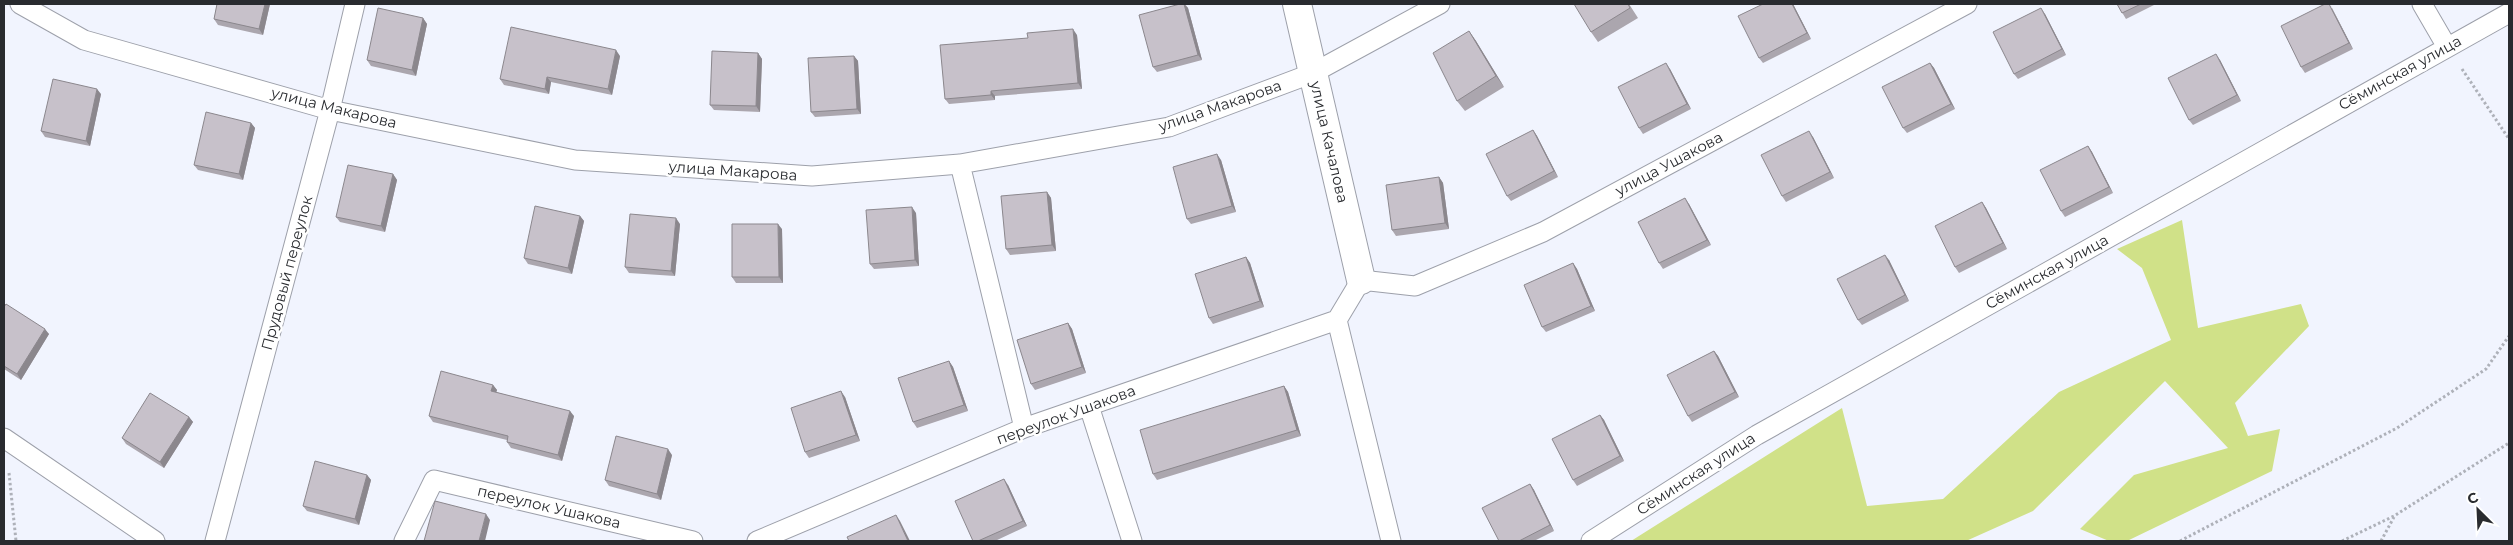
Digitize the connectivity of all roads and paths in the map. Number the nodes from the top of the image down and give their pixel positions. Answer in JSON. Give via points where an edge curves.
{"nodes":[{"id":1,"x":20,"y":4,"type":"edge"},
{"id":2,"x":355,"y":4,"type":"edge"},
{"id":3,"x":1297,"y":4,"type":"edge"},
{"id":4,"x":1440,"y":4,"type":"edge"},
{"id":5,"x":1966,"y":4,"type":"edge"},
{"id":6,"x":2422,"y":4,"type":"edge"},
{"id":7,"x":2509,"y":13,"type":"edge"},
{"id":8,"x":2447,"y":47,"type":"junction"},
{"id":9,"x":1314,"y":73,"type":"junction"},
{"id":10,"x":330,"y":110,"type":"junction"},
{"id":11,"x":2509,"y":140,"type":"edge"},
{"id":12,"x":960,"y":164,"type":"junction"},
{"id":13,"x":1361,"y":280,"type":"junction"},
{"id":14,"x":1337,"y":320,"type":"junction"},
{"id":15,"x":2509,"y":336,"type":"edge"},
{"id":16,"x":1089,"y":406,"type":"junction"},
{"id":17,"x":1024,"y":428,"type":"junction"},
{"id":18,"x":5,"y":439,"type":"edge"},
{"id":19,"x":2509,"y":443,"type":"edge"},
{"id":20,"x":2394,"y":516,"type":"junction"},
{"id":21,"x":16,"y":541,"type":"edge"},
{"id":22,"x":155,"y":541,"type":"edge"},
{"id":23,"x":215,"y":541,"type":"edge"},
{"id":24,"x":404,"y":541,"type":"edge"},
{"id":25,"x":693,"y":541,"type":"edge"},
{"id":26,"x":757,"y":541,"type":"edge"},
{"id":27,"x":1132,"y":541,"type":"edge"},
{"id":28,"x":1391,"y":541,"type":"edge"},
{"id":29,"x":1592,"y":541,"type":"edge"},
{"id":30,"x":2180,"y":541,"type":"edge"},
{"id":31,"x":2342,"y":541,"type":"edge"},
{"id":32,"x":2380,"y":541,"type":"edge"}],
"edges":[{"from":1,"to":10,"type":"lane","name":"улица Макарова","via":[[84,40]]},
{"from":2,"to":10,"type":"lane","name":"Прудовый переулок"},
{"from":3,"to":9,"type":"street","name":"улица Качалова"},
{"from":4,"to":9,"type":"lane","name":"улица Макарова"},
{"from":5,"to":13,"type":"lane","name":"улица Ушакова","via":[[1543,232],[1415,286]]},
{"from":6,"to":8,"type":"lane"},
{"from":7,"to":8,"type":"lane","name":"Сёминская улица"},
{"from":8,"to":11,"type":"path"},
{"from":8,"to":29,"type":"lane","name":"Сёминская улица","via":[[1757,435]]},
{"from":9,"to":12,"type":"lane","name":"улица Макарова","via":[[1169,126]]},
{"from":9,"to":13,"type":"street","name":"улица Качалова"},
{"from":10,"to":12,"type":"lane","name":"улица Макарова","via":[[575,160],[812,176]]},
{"from":10,"to":23,"type":"lane","name":"Прудовый переулок"},
{"from":12,"to":17,"type":"lane"},
{"from":13,"to":14,"type":"lane"},
{"from":14,"to":16,"type":"lane","name":"переулок Ушакова"},
{"from":14,"to":28,"type":"lane"},
{"from":15,"to":30,"type":"path","via":[[2486,369],[2397,428]]},
{"from":16,"to":17,"type":"lane","name":"переулок Ушакова"},
{"from":16,"to":27,"type":"lane"},
{"from":17,"to":26,"type":"lane","name":"переулок Ушакова"},
{"from":18,"to":21,"type":"path"},
{"from":18,"to":22,"type":"lane"},
{"from":19,"to":20,"type":"path"},
{"from":20,"to":31,"type":"path"},
{"from":20,"to":32,"type":"path"},
{"from":24,"to":25,"type":"lane","name":"переулок Ушакова","via":[[434,480]]}]}
